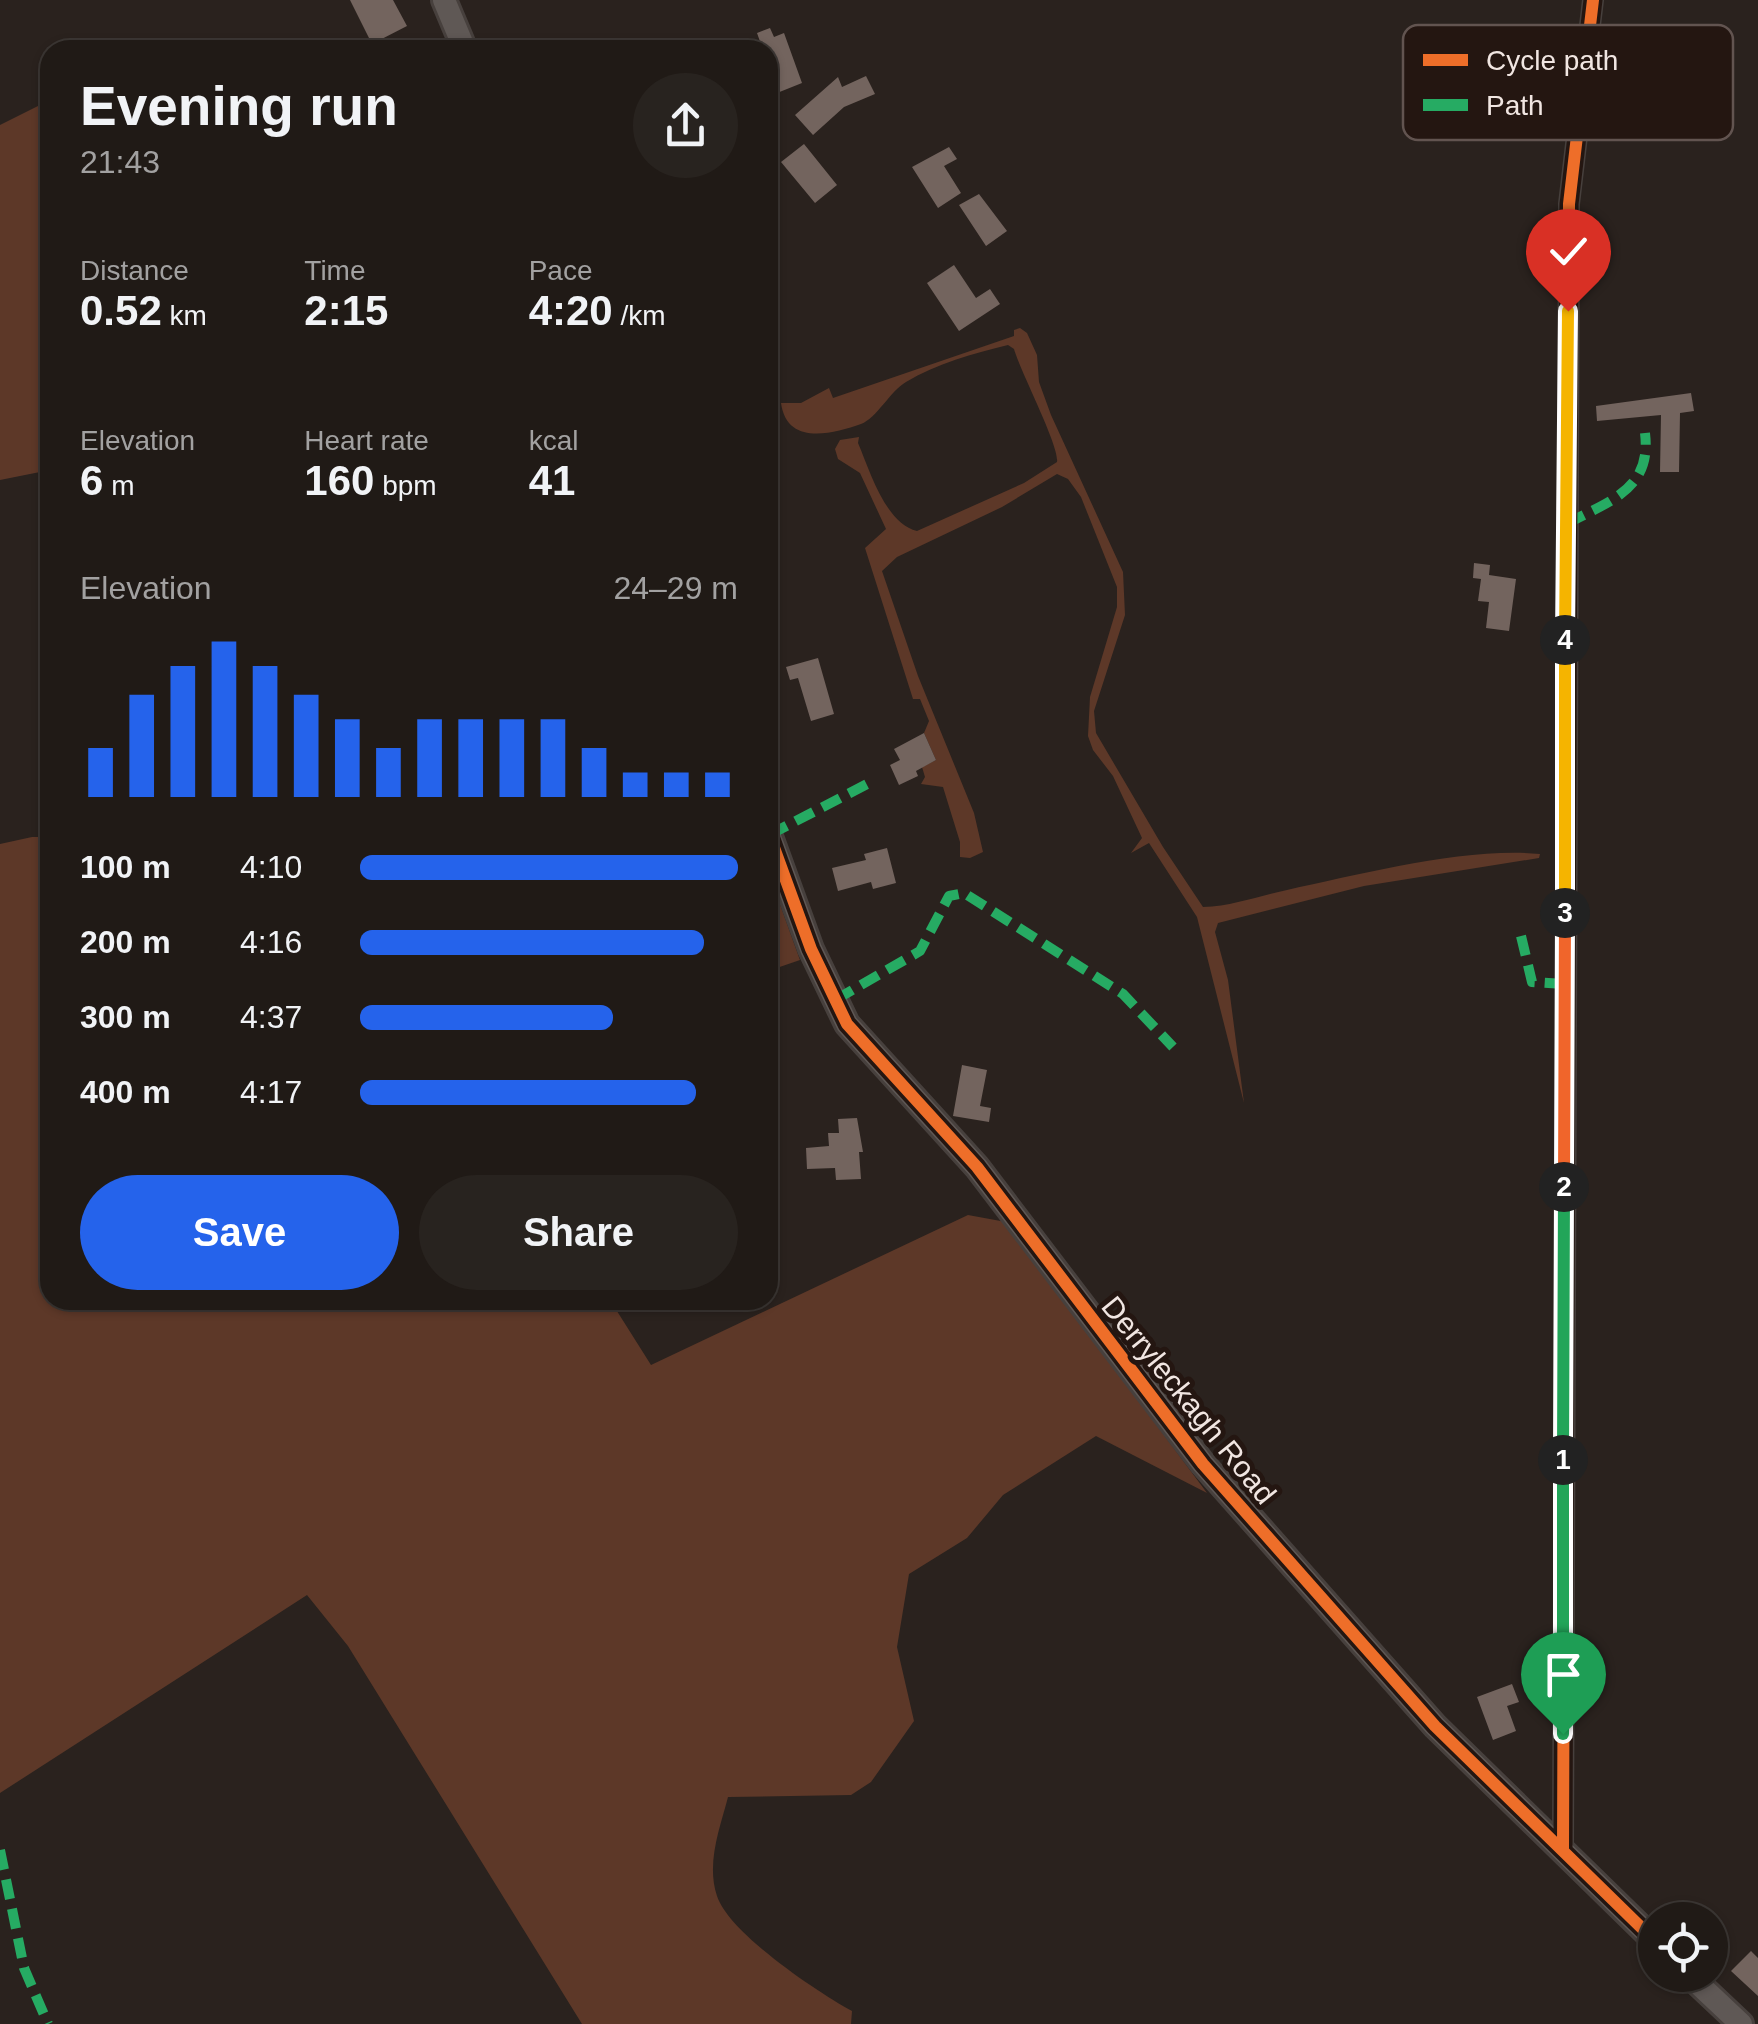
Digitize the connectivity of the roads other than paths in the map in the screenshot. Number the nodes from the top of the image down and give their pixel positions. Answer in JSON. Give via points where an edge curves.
{"nodes":[{"id":1,"x":444,"y":0,"type":"edge"},
{"id":2,"x":1593,"y":0,"type":"edge"},
{"id":3,"x":1590,"y":25,"type":"edge"},
{"id":4,"x":461,"y":40,"type":"edge"},
{"id":5,"x":1577,"y":140,"type":"edge"},
{"id":6,"x":778,"y":859,"type":"edge"},
{"id":7,"x":1562,"y":1849,"type":"junction"},
{"id":8,"x":1638,"y":1924,"type":"edge"},
{"id":9,"x":1707,"y":1992,"type":"edge"},
{"id":10,"x":1741,"y":2024,"type":"edge"}],
"edges":[{"from":1,"to":4,"type":"street"},
{"from":2,"to":3,"type":"street"},
{"from":5,"to":7,"type":"street","via":[[1569,204]]},
{"from":6,"to":7,"type":"street","name":"Derryleckagh Road","via":[[847,1024],[977,1167],[1203,1464],[1435,1726]]},
{"from":7,"to":8,"type":"street","name":"Derryleckagh Road"},
{"from":9,"to":10,"type":"street"}]}
